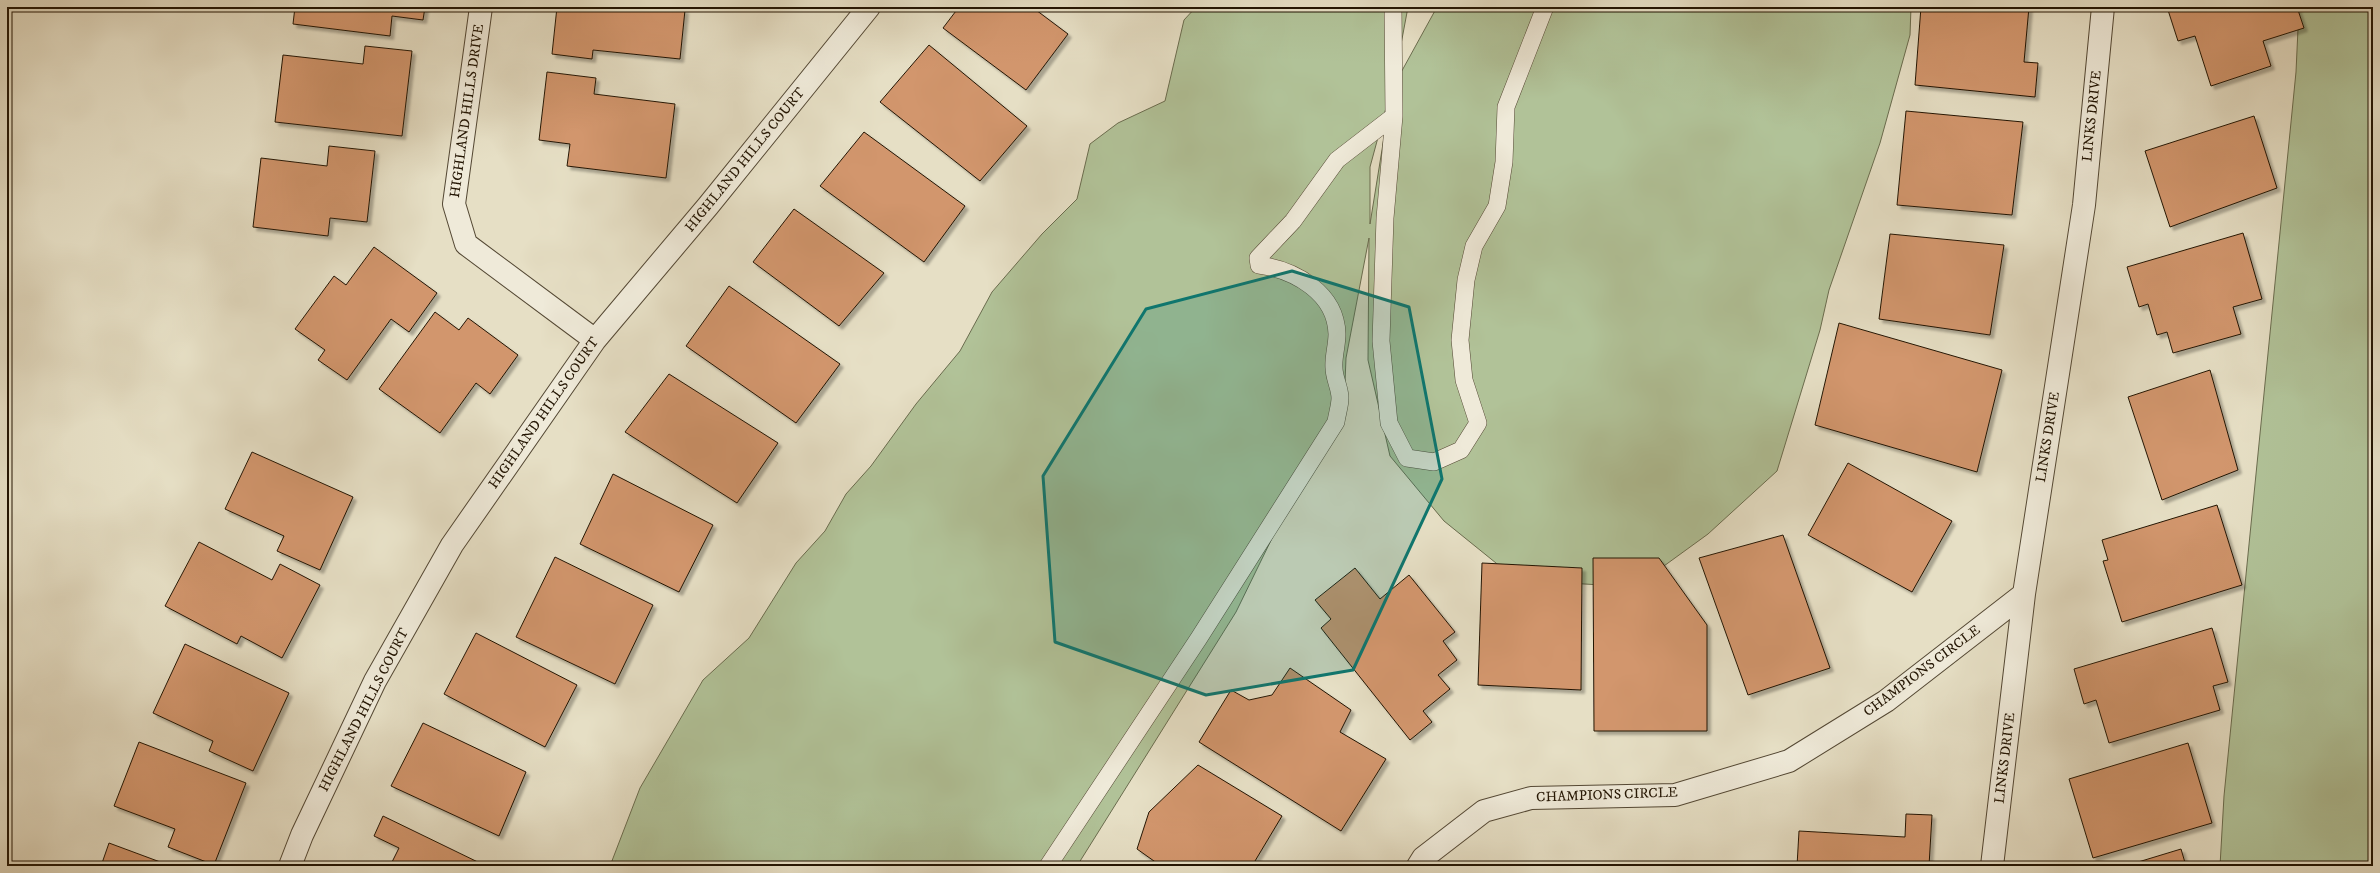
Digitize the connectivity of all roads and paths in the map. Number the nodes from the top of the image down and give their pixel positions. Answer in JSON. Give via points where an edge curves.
{"nodes":[{"id":1,"x":481,"y":7,"type":"edge"},
{"id":2,"x":869,"y":7,"type":"edge"},
{"id":3,"x":1393,"y":7,"type":"edge"},
{"id":4,"x":1545,"y":7,"type":"edge"},
{"id":5,"x":2103,"y":7,"type":"edge"},
{"id":6,"x":1394,"y":116,"type":"junction"},
{"id":7,"x":595,"y":340,"type":"junction"},
{"id":8,"x":2024,"y":594,"type":"junction"},
{"id":9,"x":290,"y":866,"type":"edge"},
{"id":10,"x":1048,"y":866,"type":"edge"},
{"id":11,"x":1418,"y":866,"type":"edge"},
{"id":12,"x":1992,"y":866,"type":"edge"}],
"edges":[{"from":1,"to":7,"type":"street","name":"HIGHLAND HILLS DRIVE","via":[[454,204],[466,244]]},
{"from":2,"to":7,"type":"street","name":"HIGHLAND HILLS COURT","via":[[708,206]]},
{"from":3,"to":6,"type":"lane"},
{"from":4,"to":6,"type":"lane","via":[[1506,107],[1504,162],[1497,206],[1474,246],[1466,280],[1460,340],[1464,380],[1478,423],[1461,450],[1434,462],[1406,458],[1389,423],[1381,341],[1385,218]]},
{"from":5,"to":8,"type":"street","name":"LINKS DRIVE","via":[[2084,205]]},
{"from":6,"to":10,"type":"lane","via":[[1337,160],[1293,221],[1258,258],[1259,265],[1303,280],[1323,296],[1332,312],[1337,333],[1334,368],[1340,397],[1336,422],[1199,638]]},
{"from":7,"to":9,"type":"street","name":"HIGHLAND HILLS COURT","via":[[452,545],[375,681],[302,835]]},
{"from":8,"to":11,"type":"street","name":"CHAMPIONS CIRCLE","via":[[1886,702],[1789,761],[1675,794],[1531,798],[1484,811],[1423,858]]},
{"from":8,"to":12,"type":"street","name":"LINKS DRIVE"}]}
